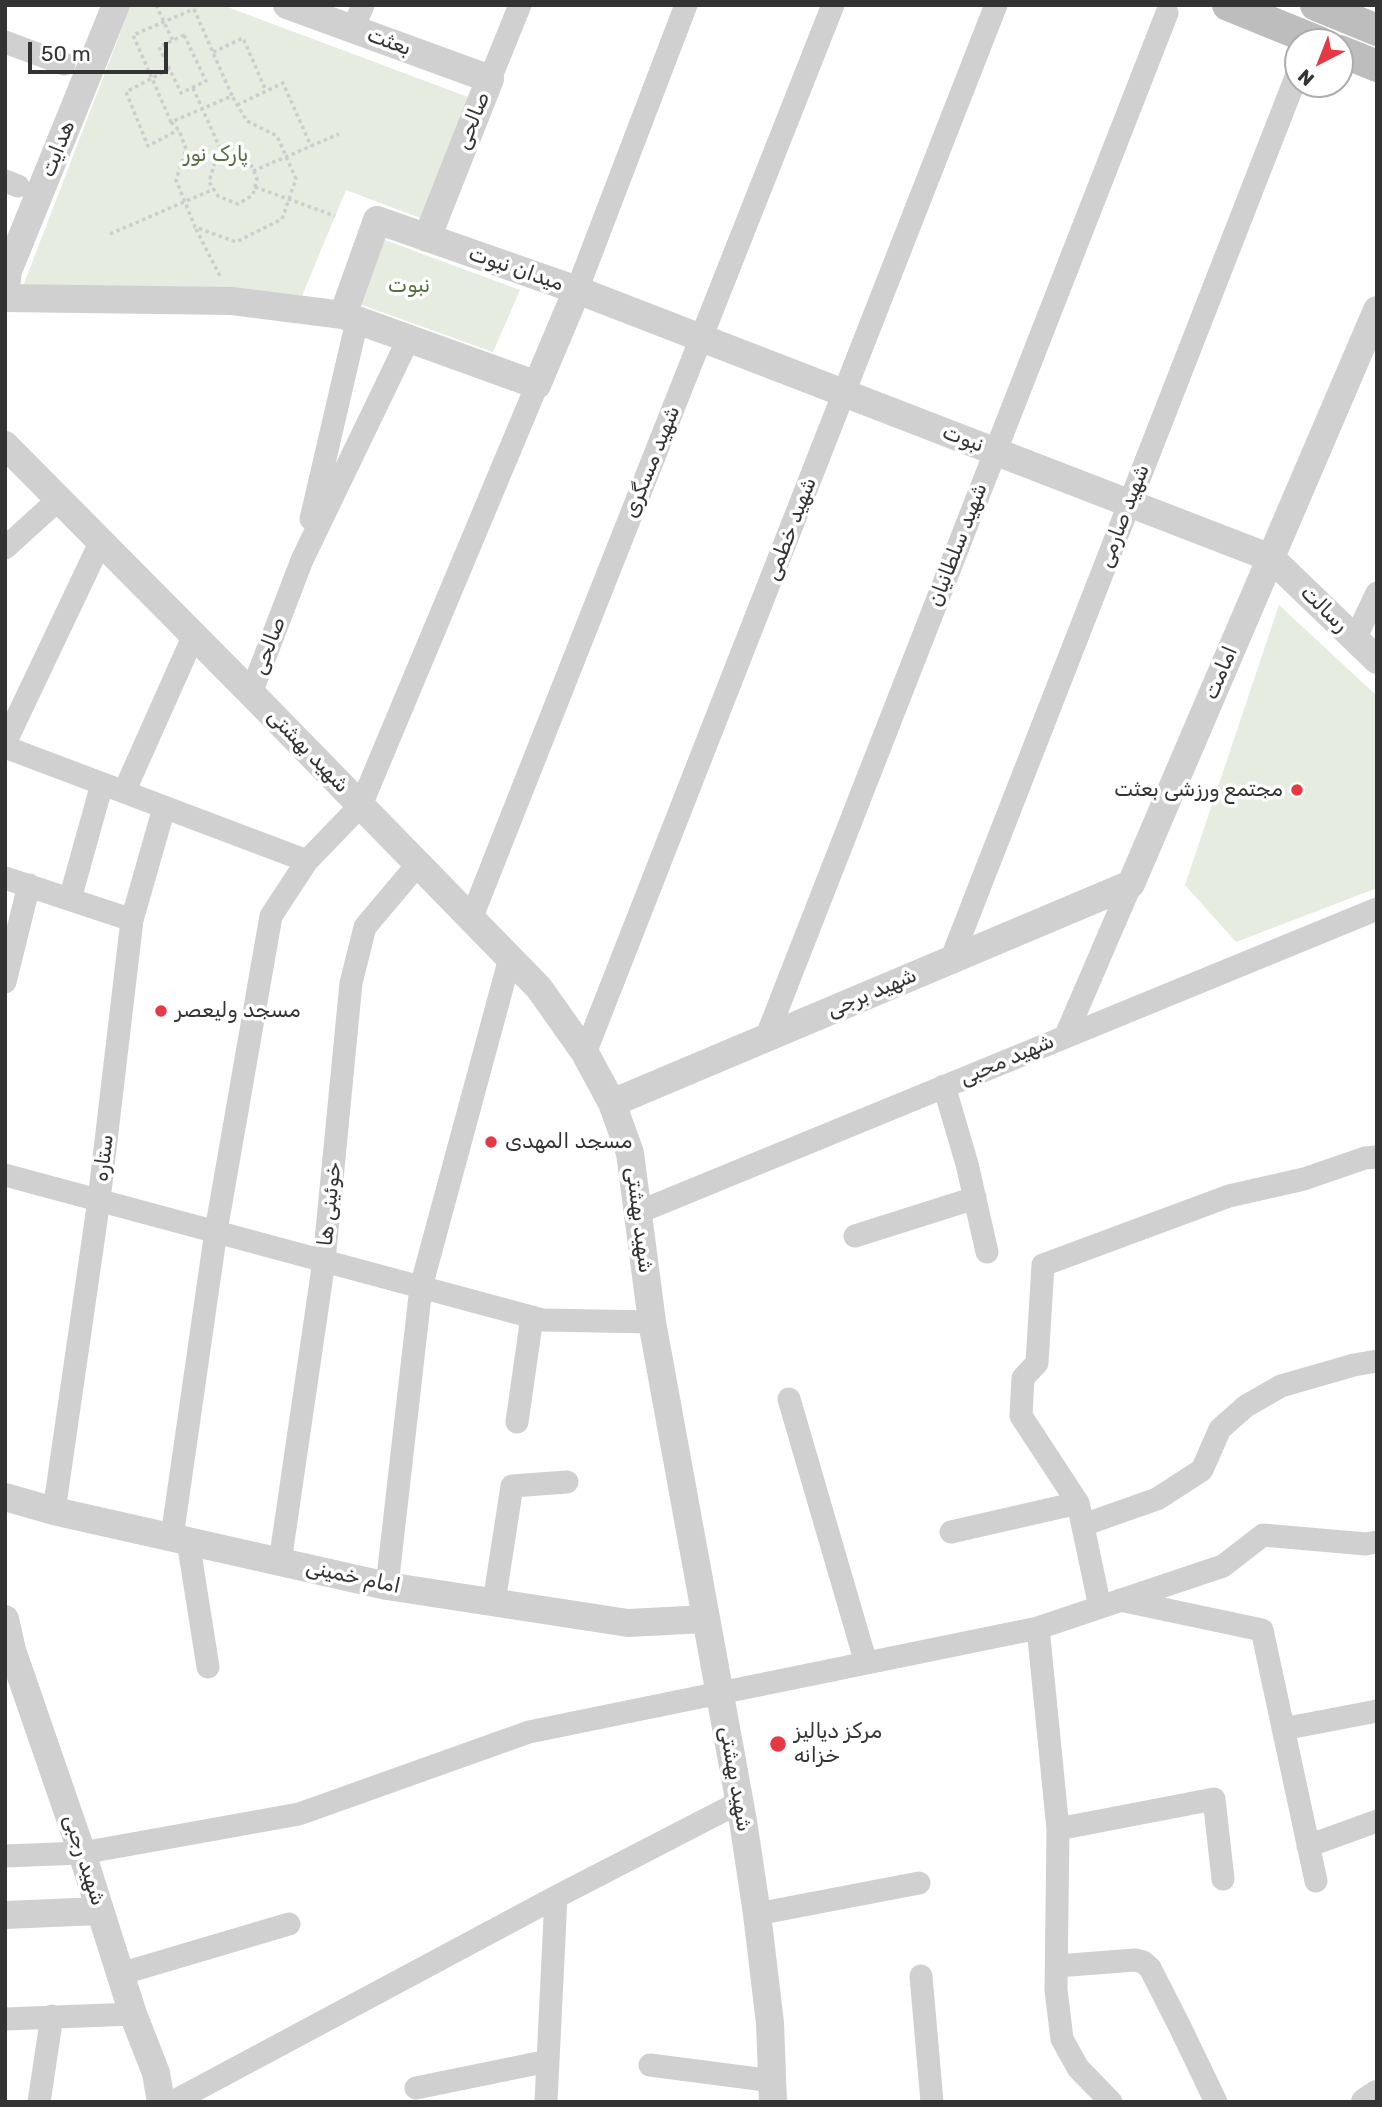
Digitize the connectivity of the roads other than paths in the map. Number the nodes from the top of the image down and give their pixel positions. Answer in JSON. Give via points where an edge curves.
{"nodes":[{"id":1,"x":116,"y":5,"type":"edge"},
{"id":2,"x":287,"y":5,"type":"edge"},
{"id":3,"x":520,"y":5,"type":"edge"},
{"id":4,"x":687,"y":5,"type":"edge"},
{"id":5,"x":833,"y":5,"type":"edge"},
{"id":6,"x":996,"y":5,"type":"edge"},
{"id":7,"x":1228,"y":5,"type":"edge"},
{"id":8,"x":1315,"y":5,"type":"edge"},
{"id":9,"x":1167,"y":13,"type":"dead end"},
{"id":10,"x":358,"y":17,"type":"edge"},
{"id":11,"x":1284,"y":28,"type":"edge"},
{"id":12,"x":1377,"y":30,"type":"edge"},
{"id":13,"x":5,"y":42,"type":"edge"},
{"id":14,"x":1354,"y":57,"type":"edge"},
{"id":15,"x":64,"y":64,"type":"dead end"},
{"id":16,"x":1377,"y":66,"type":"edge"},
{"id":17,"x":490,"y":79,"type":"junction"},
{"id":18,"x":1288,"y":98,"type":"edge"},
{"id":19,"x":427,"y":238,"type":"junction"},
{"id":20,"x":6,"y":284,"type":"edge"},
{"id":21,"x":577,"y":290,"type":"junction"},
{"id":22,"x":1377,"y":310,"type":"edge"},
{"id":23,"x":350,"y":318,"type":"junction"},
{"id":24,"x":701,"y":338,"type":"junction"},
{"id":25,"x":408,"y":340,"type":"junction"},
{"id":26,"x":537,"y":385,"type":"junction"},
{"id":27,"x":844,"y":393,"type":"junction"},
{"id":28,"x":5,"y":445,"type":"edge"},
{"id":29,"x":995,"y":451,"type":"junction"},
{"id":30,"x":59,"y":499,"type":"junction"},
{"id":31,"x":1129,"y":503,"type":"junction"},
{"id":32,"x":100,"y":541,"type":"junction"},
{"id":33,"x":5,"y":548,"type":"edge"},
{"id":34,"x":1270,"y":558,"type":"junction"},
{"id":35,"x":302,"y":560,"type":"junction"},
{"id":36,"x":1377,"y":593,"type":"edge"},
{"id":37,"x":194,"y":635,"type":"junction"},
{"id":38,"x":1355,"y":639,"type":"junction"},
{"id":39,"x":1377,"y":660,"type":"edge"},
{"id":40,"x":251,"y":692,"type":"junction"},
{"id":41,"x":5,"y":745,"type":"edge"},
{"id":42,"x":102,"y":784,"type":"junction"},
{"id":43,"x":124,"y":792,"type":"junction"},
{"id":44,"x":361,"y":805,"type":"junction"},
{"id":45,"x":164,"y":808,"type":"junction"},
{"id":46,"x":307,"y":861,"type":"junction"},
{"id":47,"x":418,"y":864,"type":"junction"},
{"id":48,"x":5,"y":877,"type":"edge"},
{"id":49,"x":1131,"y":884,"type":"junction"},
{"id":50,"x":29,"y":885,"type":"junction"},
{"id":51,"x":69,"y":899,"type":"junction"},
{"id":52,"x":1377,"y":909,"type":"edge"},
{"id":53,"x":471,"y":919,"type":"junction"},
{"id":54,"x":132,"y":920,"type":"junction"},
{"id":55,"x":510,"y":958,"type":"junction"},
{"id":56,"x":951,"y":960,"type":"junction"},
{"id":57,"x":5,"y":982,"type":"edge"},
{"id":58,"x":1066,"y":1035,"type":"junction"},
{"id":59,"x":766,"y":1038,"type":"junction"},
{"id":60,"x":585,"y":1053,"type":"junction"},
{"id":61,"x":944,"y":1086,"type":"junction"},
{"id":62,"x":612,"y":1102,"type":"junction"},
{"id":63,"x":1377,"y":1157,"type":"edge"},
{"id":64,"x":5,"y":1175,"type":"edge"},
{"id":65,"x":975,"y":1198,"type":"junction"},
{"id":66,"x":99,"y":1200,"type":"junction"},
{"id":67,"x":639,"y":1212,"type":"junction"},
{"id":68,"x":216,"y":1231,"type":"junction"},
{"id":69,"x":855,"y":1236,"type":"dead end"},
{"id":70,"x":987,"y":1252,"type":"dead end"},
{"id":71,"x":324,"y":1261,"type":"junction"},
{"id":72,"x":421,"y":1287,"type":"junction"},
{"id":73,"x":532,"y":1317,"type":"junction"},
{"id":74,"x":652,"y":1322,"type":"junction"},
{"id":75,"x":1377,"y":1361,"type":"edge"},
{"id":76,"x":789,"y":1399,"type":"dead end"},
{"id":77,"x":517,"y":1422,"type":"dead end"},
{"id":78,"x":567,"y":1482,"type":"dead end"},
{"id":79,"x":5,"y":1497,"type":"edge"},
{"id":80,"x":54,"y":1511,"type":"junction"},
{"id":81,"x":1080,"y":1514,"type":"junction"},
{"id":82,"x":951,"y":1532,"type":"dead end"},
{"id":83,"x":180,"y":1539,"type":"junction"},
{"id":84,"x":1377,"y":1542,"type":"edge"},
{"id":85,"x":279,"y":1562,"type":"junction"},
{"id":86,"x":387,"y":1586,"type":"junction"},
{"id":87,"x":494,"y":1602,"type":"junction"},
{"id":88,"x":1110,"y":1604,"type":"junction"},
{"id":89,"x":5,"y":1619,"type":"edge"},
{"id":90,"x":706,"y":1619,"type":"junction"},
{"id":91,"x":1038,"y":1628,"type":"junction"},
{"id":92,"x":9,"y":1650,"type":"edge"},
{"id":93,"x":866,"y":1662,"type":"junction"},
{"id":94,"x":208,"y":1667,"type":"dead end"},
{"id":95,"x":719,"y":1692,"type":"junction"},
{"id":96,"x":1377,"y":1711,"type":"edge"},
{"id":97,"x":1283,"y":1729,"type":"junction"},
{"id":98,"x":740,"y":1802,"type":"junction"},
{"id":99,"x":1377,"y":1821,"type":"edge"},
{"id":100,"x":1058,"y":1829,"type":"junction"},
{"id":101,"x":1308,"y":1846,"type":"junction"},
{"id":102,"x":82,"y":1853,"type":"junction"},
{"id":103,"x":5,"y":1856,"type":"edge"},
{"id":104,"x":1223,"y":1879,"type":"dead end"},
{"id":105,"x":1316,"y":1881,"type":"dead end"},
{"id":106,"x":919,"y":1883,"type":"dead end"},
{"id":107,"x":556,"y":1897,"type":"junction"},
{"id":108,"x":100,"y":1911,"type":"junction"},
{"id":109,"x":5,"y":1914,"type":"edge"},
{"id":110,"x":757,"y":1914,"type":"junction"},
{"id":111,"x":289,"y":1924,"type":"dead end"},
{"id":112,"x":1057,"y":1966,"type":"junction"},
{"id":113,"x":120,"y":1974,"type":"junction"},
{"id":114,"x":921,"y":1976,"type":"dead end"},
{"id":115,"x":133,"y":2014,"type":"junction"},
{"id":116,"x":52,"y":2016,"type":"junction"},
{"id":117,"x":5,"y":2020,"type":"edge"},
{"id":118,"x":548,"y":2061,"type":"junction"},
{"id":119,"x":650,"y":2066,"type":"dead end"},
{"id":120,"x":416,"y":2088,"type":"dead end"},
{"id":121,"x":773,"y":2091,"type":"edge"},
{"id":122,"x":1377,"y":2094,"type":"edge"},
{"id":123,"x":39,"y":2102,"type":"edge"},
{"id":124,"x":161,"y":2102,"type":"edge"},
{"id":125,"x":173,"y":2102,"type":"edge"},
{"id":126,"x":545,"y":2102,"type":"edge"},
{"id":127,"x":932,"y":2102,"type":"edge"},
{"id":128,"x":1111,"y":2102,"type":"edge"},
{"id":129,"x":1216,"y":2102,"type":"edge"},
{"id":130,"x":1365,"y":2102,"type":"edge"}],
"edges":[{"from":1,"to":20,"type":"street","name":"هدایت"},
{"from":2,"to":10,"type":"street","name":"بعثت"},
{"from":3,"to":17,"type":"street","name":"صالحی"},
{"from":4,"to":21,"type":"street"},
{"from":5,"to":24,"type":"street","name":"شهید مسگری"},
{"from":6,"to":27,"type":"street","name":"شهید خطمی"},
{"from":7,"to":11,"type":"main road"},
{"from":8,"to":12,"type":"main road"},
{"from":9,"to":29,"type":"street","name":"شهید سلطانیان"},
{"from":10,"to":17,"type":"street","name":"بعثت"},
{"from":13,"to":15,"type":"street"},
{"from":14,"to":16,"type":"main road"},
{"from":17,"to":19,"type":"street","name":"صالحی"},
{"from":18,"to":31,"type":"street","name":"شهید صارمی"},
{"from":19,"to":21,"type":"street","name":"میدان نبوت"},
{"from":19,"to":23,"type":"street","name":"میدان نبوت","via":[[377,220]]},
{"from":20,"to":23,"type":"street","via":[[232,301]]},
{"from":21,"to":24,"type":"street","name":"نبوت"},
{"from":21,"to":26,"type":"street","name":"میدان نبوت"},
{"from":22,"to":34,"type":"street","name":"امامت"},
{"from":23,"to":25,"type":"street"},
{"from":23,"to":35,"type":"street","name":"صالحی"},
{"from":24,"to":27,"type":"street","name":"نبوت"},
{"from":24,"to":53,"type":"street","name":"شهید مسگری"},
{"from":25,"to":26,"type":"street"},
{"from":25,"to":35,"type":"street","name":"صالحی"},
{"from":26,"to":44,"type":"street"},
{"from":27,"to":29,"type":"street","name":"نبوت"},
{"from":27,"to":60,"type":"street","name":"شهید خطمی"},
{"from":28,"to":30,"type":"street","name":"شهید بهشتی"},
{"from":29,"to":31,"type":"street","name":"نبوت"},
{"from":29,"to":59,"type":"street","name":"شهید سلطانیان"},
{"from":30,"to":32,"type":"street","name":"شهید بهشتی"},
{"from":30,"to":33,"type":"street"},
{"from":31,"to":34,"type":"street","name":"نبوت"},
{"from":31,"to":56,"type":"street","name":"شهید صارمی"},
{"from":32,"to":37,"type":"street","name":"شهید بهشتی"},
{"from":32,"to":41,"type":"street"},
{"from":34,"to":38,"type":"street","name":"رسالت"},
{"from":34,"to":49,"type":"street","name":"امامت"},
{"from":35,"to":40,"type":"street","name":"صالحی"},
{"from":36,"to":38,"type":"street"},
{"from":37,"to":40,"type":"street","name":"شهید بهشتی"},
{"from":37,"to":43,"type":"street"},
{"from":38,"to":39,"type":"street","name":"رسالت"},
{"from":40,"to":44,"type":"street","name":"شهید بهشتی"},
{"from":41,"to":42,"type":"street"},
{"from":42,"to":43,"type":"street"},
{"from":42,"to":51,"type":"street"},
{"from":43,"to":45,"type":"street"},
{"from":44,"to":46,"type":"street"},
{"from":44,"to":47,"type":"street","name":"شهید بهشتی"},
{"from":45,"to":46,"type":"street"},
{"from":45,"to":54,"type":"street","name":"ستاره"},
{"from":46,"to":68,"type":"street","via":[[271,916]]},
{"from":47,"to":53,"type":"street","name":"شهید بهشتی"},
{"from":47,"to":71,"type":"street","name":"خوئینی ها","via":[[365,927],[351,984]]},
{"from":48,"to":50,"type":"street"},
{"from":49,"to":56,"type":"street","name":"شهید برجی"},
{"from":49,"to":58,"type":"street","name":"امامت"},
{"from":50,"to":51,"type":"street"},
{"from":50,"to":57,"type":"street"},
{"from":51,"to":54,"type":"street"},
{"from":52,"to":58,"type":"street","name":"شهید محبی"},
{"from":53,"to":55,"type":"street","name":"شهید بهشتی"},
{"from":54,"to":66,"type":"street","name":"ستاره"},
{"from":55,"to":60,"type":"street","name":"شهید بهشتی","via":[[539,988]]},
{"from":55,"to":72,"type":"street"},
{"from":56,"to":59,"type":"street","name":"شهید برجی"},
{"from":58,"to":61,"type":"street","name":"شهید محبی"},
{"from":59,"to":62,"type":"street","name":"شهید برجی"},
{"from":60,"to":62,"type":"street","name":"شهید بهشتی"},
{"from":61,"to":65,"type":"street"},
{"from":61,"to":67,"type":"street","name":"شهید محبی"},
{"from":62,"to":67,"type":"street","name":"شهید بهشتی","via":[[630,1153]]},
{"from":63,"to":81,"type":"street","via":[[1229,1196],[1043,1265],[1037,1363],[1023,1378],[1021,1416]]},
{"from":64,"to":66,"type":"street"},
{"from":65,"to":69,"type":"street"},
{"from":65,"to":70,"type":"street"},
{"from":66,"to":68,"type":"street"},
{"from":66,"to":80,"type":"street","name":"ستاره"},
{"from":67,"to":74,"type":"street","name":"شهید بهشتی"},
{"from":68,"to":71,"type":"street"},
{"from":68,"to":83,"type":"street"},
{"from":71,"to":72,"type":"street"},
{"from":71,"to":85,"type":"street","name":"خوئینی ها"},
{"from":72,"to":73,"type":"street"},
{"from":72,"to":86,"type":"street"},
{"from":73,"to":74,"type":"street"},
{"from":73,"to":77,"type":"street"},
{"from":74,"to":90,"type":"street","name":"شهید بهشتی"},
{"from":75,"to":81,"type":"street","via":[[1281,1386],[1246,1406],[1220,1429],[1202,1471],[1157,1499]]},
{"from":76,"to":93,"type":"street"},
{"from":78,"to":87,"type":"street","via":[[512,1486]]},
{"from":79,"to":80,"type":"street","name":"امام خمینی"},
{"from":80,"to":83,"type":"street","name":"امام خمینی"},
{"from":81,"to":82,"type":"street"},
{"from":81,"to":88,"type":"street"},
{"from":83,"to":85,"type":"street","name":"امام خمینی"},
{"from":83,"to":94,"type":"street"},
{"from":84,"to":88,"type":"street","via":[[1263,1535],[1223,1566]]},
{"from":85,"to":86,"type":"street","name":"امام خمینی"},
{"from":86,"to":87,"type":"street","name":"امام خمینی"},
{"from":87,"to":90,"type":"street","name":"امام خمینی","via":[[628,1623]]},
{"from":88,"to":91,"type":"street"},
{"from":88,"to":97,"type":"street","via":[[1262,1630]]},
{"from":89,"to":92,"type":"street","name":"شهید رجبی"},
{"from":90,"to":95,"type":"street","name":"شهید بهشتی"},
{"from":91,"to":93,"type":"street"},
{"from":91,"to":100,"type":"street"},
{"from":92,"to":102,"type":"street","name":"شهید رجبی"},
{"from":93,"to":95,"type":"street"},
{"from":95,"to":98,"type":"street","name":"شهید بهشتی"},
{"from":95,"to":102,"type":"street","via":[[529,1732],[299,1814]]},
{"from":96,"to":97,"type":"street"},
{"from":97,"to":101,"type":"street"},
{"from":98,"to":107,"type":"street"},
{"from":98,"to":110,"type":"street","name":"شهید بهشتی"},
{"from":99,"to":101,"type":"street"},
{"from":100,"to":104,"type":"street","via":[[1214,1799]]},
{"from":100,"to":112,"type":"street"},
{"from":101,"to":105,"type":"street"},
{"from":102,"to":103,"type":"street"},
{"from":102,"to":108,"type":"street","name":"شهید رجبی"},
{"from":106,"to":110,"type":"street"},
{"from":107,"to":118,"type":"street"},
{"from":107,"to":125,"type":"street"},
{"from":108,"to":109,"type":"street"},
{"from":108,"to":113,"type":"street","name":"شهید رجبی"},
{"from":110,"to":121,"type":"street","name":"شهید بهشتی"},
{"from":111,"to":113,"type":"street"},
{"from":112,"to":128,"type":"street","via":[[1062,2039],[1078,2068]]},
{"from":112,"to":129,"type":"street","via":[[1143,1962]]},
{"from":113,"to":115,"type":"street","name":"شهید رجبی"},
{"from":114,"to":127,"type":"street"},
{"from":115,"to":116,"type":"street"},
{"from":115,"to":124,"type":"street","name":"شهید رجبی","via":[[156,2073]]},
{"from":116,"to":117,"type":"street"},
{"from":116,"to":123,"type":"street"},
{"from":118,"to":120,"type":"street"},
{"from":118,"to":126,"type":"street"},
{"from":119,"to":121,"type":"street"},
{"from":122,"to":130,"type":"street"}]}
